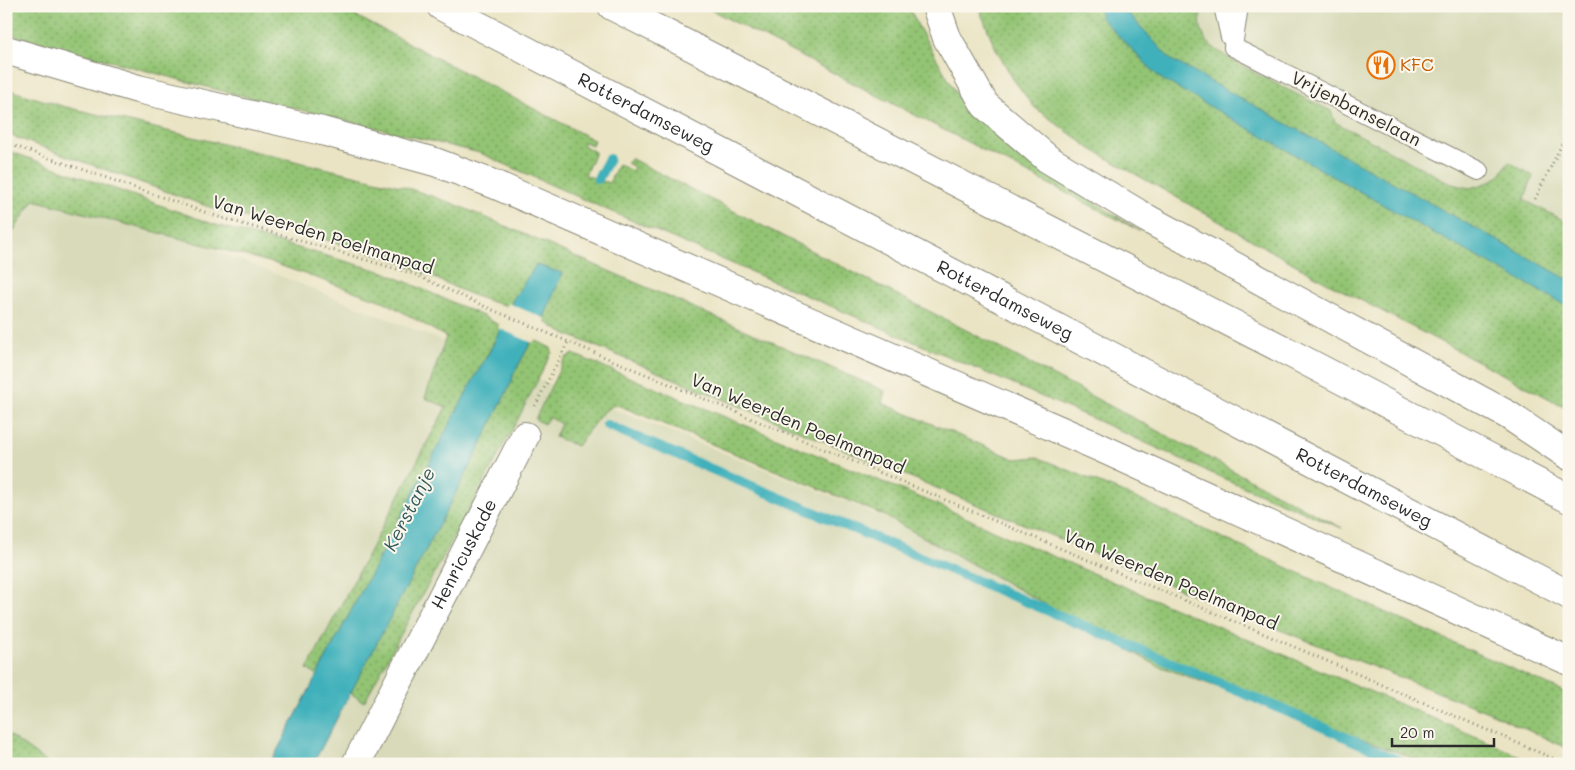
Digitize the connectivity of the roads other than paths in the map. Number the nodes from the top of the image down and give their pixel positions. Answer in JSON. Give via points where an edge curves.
{"nodes":[{"id":1,"x":441,"y":6,"type":"edge"},
{"id":2,"x":612,"y":6,"type":"edge"},
{"id":3,"x":936,"y":6,"type":"edge"},
{"id":4,"x":1224,"y":6,"type":"edge"},
{"id":5,"x":1239,"y":6,"type":"edge"},
{"id":6,"x":1233,"y":47,"type":"junction"},
{"id":7,"x":6,"y":50,"type":"edge"},
{"id":8,"x":1479,"y":171,"type":"dead end"},
{"id":9,"x":525,"y":436,"type":"road end"},
{"id":10,"x":1569,"y":456,"type":"edge"},
{"id":11,"x":1569,"y":499,"type":"edge"},
{"id":12,"x":1569,"y":595,"type":"edge"},
{"id":13,"x":1569,"y":661,"type":"edge"},
{"id":14,"x":356,"y":764,"type":"edge"}],
"edges":[{"from":1,"to":12,"type":"main road","name":"Rotterdamseweg"},
{"from":2,"to":11,"type":"main road"},
{"from":3,"to":10,"type":"main road","via":[[947,38],[985,105],[1048,159],[1146,218],[1508,415]]},
{"from":4,"to":6,"type":"lane"},
{"from":5,"to":6,"type":"lane"},
{"from":6,"to":8,"type":"lane","name":"Vrijenbanselaan"},
{"from":7,"to":13,"type":"main road","via":[[138,89],[322,131],[425,159],[496,184],[1101,448]]},
{"from":9,"to":14,"type":"main road","name":"Henricuskade"}]}
